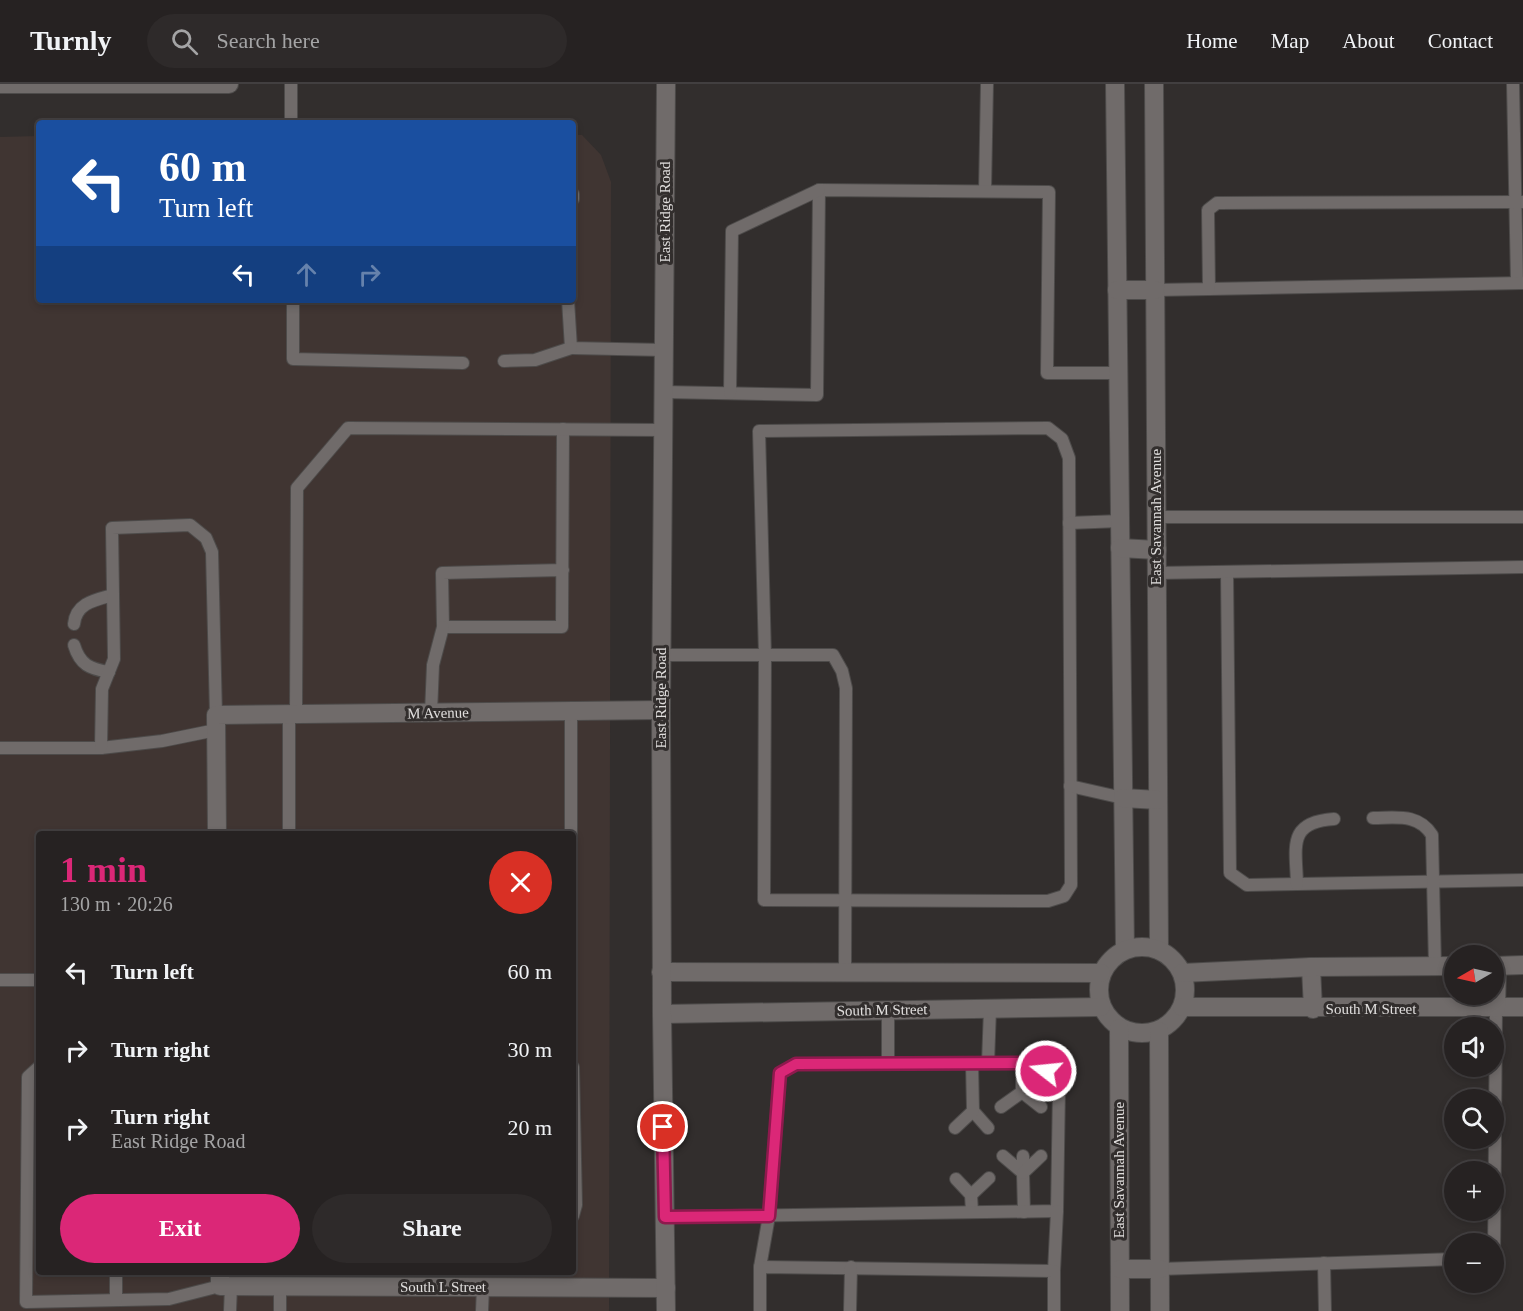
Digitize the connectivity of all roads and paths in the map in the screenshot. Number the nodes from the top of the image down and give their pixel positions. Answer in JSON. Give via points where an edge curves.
{"nodes":[{"id":1,"x":0,"y":84,"type":"edge"},
{"id":2,"x":230,"y":84,"type":"edge"},
{"id":3,"x":291,"y":84,"type":"edge"},
{"id":4,"x":666,"y":84,"type":"edge"},
{"id":5,"x":987,"y":84,"type":"edge"},
{"id":6,"x":1115,"y":84,"type":"edge"},
{"id":7,"x":1154,"y":84,"type":"edge"},
{"id":8,"x":1513,"y":84,"type":"edge"},
{"id":9,"x":291,"y":120,"type":"edge"},
{"id":10,"x":819,"y":190,"type":"junction"},
{"id":11,"x":985,"y":191,"type":"junction"},
{"id":12,"x":1519,"y":202,"type":"edge"},
{"id":13,"x":1520,"y":283,"type":"edge"},
{"id":14,"x":1209,"y":289,"type":"junction"},
{"id":15,"x":1117,"y":290,"type":"junction"},
{"id":16,"x":1155,"y":290,"type":"junction"},
{"id":17,"x":293,"y":303,"type":"edge"},
{"id":18,"x":568,"y":303,"type":"edge"},
{"id":19,"x":571,"y":348,"type":"junction"},
{"id":20,"x":664,"y":351,"type":"junction"},
{"id":21,"x":504,"y":361,"type":"dead end"},
{"id":22,"x":463,"y":363,"type":"dead end"},
{"id":23,"x":1118,"y":373,"type":"junction"},
{"id":24,"x":664,"y":392,"type":"junction"},
{"id":25,"x":730,"y":393,"type":"junction"},
{"id":26,"x":563,"y":429,"type":"junction"},
{"id":27,"x":663,"y":430,"type":"junction"},
{"id":28,"x":1156,"y":517,"type":"junction"},
{"id":29,"x":1523,"y":517,"type":"edge"},
{"id":30,"x":1120,"y":521,"type":"junction"},
{"id":31,"x":1069,"y":523,"type":"junction"},
{"id":32,"x":1120,"y":548,"type":"junction"},
{"id":33,"x":1156,"y":550,"type":"junction"},
{"id":34,"x":1523,"y":567,"type":"edge"},
{"id":35,"x":563,"y":570,"type":"junction"},
{"id":36,"x":1227,"y":572,"type":"junction"},
{"id":37,"x":1156,"y":573,"type":"junction"},
{"id":38,"x":113,"y":595,"type":"junction"},
{"id":39,"x":74,"y":624,"type":"dead end"},
{"id":40,"x":443,"y":627,"type":"junction"},
{"id":41,"x":75,"y":645,"type":"dead end"},
{"id":42,"x":661,"y":655,"type":"junction"},
{"id":43,"x":765,"y":655,"type":"junction"},
{"id":44,"x":109,"y":672,"type":"junction"},
{"id":45,"x":661,"y":710,"type":"junction"},
{"id":46,"x":571,"y":711,"type":"junction"},
{"id":47,"x":431,"y":713,"type":"junction"},
{"id":48,"x":292,"y":714,"type":"junction"},
{"id":49,"x":216,"y":723,"type":"junction"},
{"id":50,"x":0,"y":748,"type":"edge"},
{"id":51,"x":101,"y":748,"type":"junction"},
{"id":52,"x":1070,"y":786,"type":"junction"},
{"id":53,"x":1124,"y":798,"type":"junction"},
{"id":54,"x":1158,"y":800,"type":"junction"},
{"id":55,"x":1334,"y":819,"type":"dead end"},
{"id":56,"x":1373,"y":819,"type":"dead end"},
{"id":57,"x":217,"y":831,"type":"edge"},
{"id":58,"x":289,"y":831,"type":"edge"},
{"id":59,"x":571,"y":831,"type":"edge"},
{"id":60,"x":1523,"y":880,"type":"edge"},
{"id":61,"x":1433,"y":882,"type":"junction"},
{"id":62,"x":1297,"y":884,"type":"junction"},
{"id":63,"x":845,"y":900,"type":"junction"},
{"id":64,"x":1125,"y":950,"type":"junction"},
{"id":65,"x":1159,"y":950,"type":"junction"},
{"id":66,"x":1523,"y":965,"type":"edge"},
{"id":67,"x":1434,"y":966,"type":"junction"},
{"id":68,"x":1444,"y":966,"type":"edge"},
{"id":69,"x":1504,"y":966,"type":"edge"},
{"id":70,"x":1311,"y":967,"type":"junction"},
{"id":71,"x":662,"y":972,"type":"junction"},
{"id":72,"x":845,"y":973,"type":"junction"},
{"id":73,"x":1101,"y":973,"type":"junction"},
{"id":74,"x":1182,"y":974,"type":"junction"},
{"id":75,"x":0,"y":980,"type":"edge"},
{"id":76,"x":36,"y":980,"type":"edge"},
{"id":77,"x":1101,"y":1007,"type":"junction"},
{"id":78,"x":1182,"y":1007,"type":"junction"},
{"id":79,"x":1523,"y":1007,"type":"edge"},
{"id":80,"x":1496,"y":1008,"type":"junction"},
{"id":81,"x":990,"y":1009,"type":"junction"},
{"id":82,"x":1313,"y":1009,"type":"junction"},
{"id":83,"x":888,"y":1010,"type":"junction"},
{"id":84,"x":662,"y":1014,"type":"junction"},
{"id":85,"x":1119,"y":1028,"type":"junction"},
{"id":86,"x":1159,"y":1031,"type":"junction"},
{"id":87,"x":972,"y":1063,"type":"junction"},
{"id":88,"x":988,"y":1063,"type":"junction"},
{"id":89,"x":1023,"y":1063,"type":"junction"},
{"id":90,"x":888,"y":1064,"type":"junction"},
{"id":91,"x":36,"y":1070,"type":"edge"},
{"id":92,"x":1022,"y":1092,"type":"junction"},
{"id":93,"x":1022,"y":1106,"type":"dead end"},
{"id":94,"x":1001,"y":1107,"type":"dead end"},
{"id":95,"x":1041,"y":1107,"type":"dead end"},
{"id":96,"x":973,"y":1111,"type":"junction"},
{"id":97,"x":955,"y":1128,"type":"dead end"},
{"id":98,"x":988,"y":1128,"type":"dead end"},
{"id":99,"x":971,"y":1129,"type":"dead end"},
{"id":100,"x":1003,"y":1156,"type":"dead end"},
{"id":101,"x":1023,"y":1156,"type":"dead end"},
{"id":102,"x":1041,"y":1156,"type":"dead end"},
{"id":103,"x":1023,"y":1173,"type":"junction"},
{"id":104,"x":972,"y":1178,"type":"dead end"},
{"id":105,"x":989,"y":1178,"type":"dead end"},
{"id":106,"x":956,"y":1179,"type":"dead end"},
{"id":107,"x":971,"y":1195,"type":"junction"},
{"id":108,"x":1057,"y":1211,"type":"junction"},
{"id":109,"x":972,"y":1212,"type":"junction"},
{"id":110,"x":1024,"y":1212,"type":"junction"},
{"id":111,"x":769,"y":1216,"type":"junction"},
{"id":112,"x":665,"y":1217,"type":"junction"},
{"id":113,"x":1494,"y":1233,"type":"edge"},
{"id":114,"x":1444,"y":1259,"type":"edge"},
{"id":115,"x":1324,"y":1263,"type":"junction"},
{"id":116,"x":851,"y":1267,"type":"junction"},
{"id":117,"x":760,"y":1268,"type":"junction"},
{"id":118,"x":1120,"y":1269,"type":"junction"},
{"id":119,"x":1160,"y":1269,"type":"junction"},
{"id":120,"x":1054,"y":1271,"type":"junction"},
{"id":121,"x":116,"y":1275,"type":"edge"},
{"id":122,"x":330,"y":1279,"type":"edge"},
{"id":123,"x":417,"y":1279,"type":"edge"},
{"id":124,"x":223,"y":1281,"type":"edge"},
{"id":125,"x":280,"y":1286,"type":"junction"},
{"id":126,"x":483,"y":1287,"type":"junction"},
{"id":127,"x":666,"y":1288,"type":"junction"},
{"id":128,"x":116,"y":1300,"type":"junction"},
{"id":129,"x":26,"y":1307,"type":"edge"},
{"id":130,"x":230,"y":1311,"type":"edge"},
{"id":131,"x":280,"y":1311,"type":"edge"},
{"id":132,"x":482,"y":1311,"type":"edge"},
{"id":133,"x":666,"y":1311,"type":"edge"},
{"id":134,"x":760,"y":1311,"type":"edge"},
{"id":135,"x":850,"y":1311,"type":"edge"},
{"id":136,"x":1054,"y":1311,"type":"edge"},
{"id":137,"x":1120,"y":1311,"type":"edge"},
{"id":138,"x":1160,"y":1311,"type":"edge"},
{"id":139,"x":1325,"y":1311,"type":"edge"}],
"edges":[{"from":1,"to":2,"type":"street"},
{"from":3,"to":9,"type":"lane"},
{"from":4,"to":20,"type":"street","name":"East Ridge Road"},
{"from":5,"to":11,"type":"lane"},
{"from":6,"to":15,"type":"street"},
{"from":7,"to":16,"type":"street","name":"East Savannah Avenue"},
{"from":8,"to":12,"type":"lane"},
{"from":10,"to":11,"type":"lane"},
{"from":10,"to":25,"type":"lane","via":[[732,231]]},
{"from":10,"to":25,"type":"lane","via":[[817,394]]},
{"from":11,"to":23,"type":"lane","via":[[1049,192],[1047,373]]},
{"from":12,"to":13,"type":"lane"},
{"from":12,"to":14,"type":"lane","via":[[1217,203],[1208,210]]},
{"from":13,"to":14,"type":"lane"},
{"from":14,"to":16,"type":"lane"},
{"from":15,"to":16,"type":"street"},
{"from":15,"to":23,"type":"street"},
{"from":16,"to":28,"type":"street","name":"East Savannah Avenue"},
{"from":17,"to":22,"type":"lane","via":[[293,359]]},
{"from":18,"to":19,"type":"lane"},
{"from":19,"to":20,"type":"lane"},
{"from":19,"to":21,"type":"lane","via":[[535,360]]},
{"from":20,"to":24,"type":"street","name":"East Ridge Road"},
{"from":23,"to":30,"type":"street"},
{"from":24,"to":25,"type":"lane"},
{"from":24,"to":27,"type":"street","name":"East Ridge Road"},
{"from":26,"to":27,"type":"lane"},
{"from":26,"to":35,"type":"lane"},
{"from":26,"to":48,"type":"lane","via":[[348,428],[297,488]]},
{"from":27,"to":42,"type":"street","name":"East Ridge Road"},
{"from":28,"to":29,"type":"lane"},
{"from":28,"to":33,"type":"street","name":"East Savannah Avenue"},
{"from":30,"to":31,"type":"lane"},
{"from":30,"to":32,"type":"street"},
{"from":31,"to":43,"type":"lane","via":[[1069,458],[1062,439],[1048,428],[759,431]]},
{"from":31,"to":52,"type":"lane"},
{"from":32,"to":33,"type":"street"},
{"from":32,"to":53,"type":"street"},
{"from":33,"to":37,"type":"street","name":"East Savannah Avenue"},
{"from":34,"to":36,"type":"lane"},
{"from":35,"to":40,"type":"lane","via":[[442,573]]},
{"from":35,"to":40,"type":"lane","via":[[562,627]]},
{"from":36,"to":37,"type":"lane"},
{"from":36,"to":62,"type":"lane","via":[[1230,873],[1247,885]]},
{"from":37,"to":54,"type":"street","name":"East Savannah Avenue"},
{"from":38,"to":39,"type":"lane","via":[[87,602],[75,615]]},
{"from":38,"to":44,"type":"lane","via":[[114,659]]},
{"from":38,"to":49,"type":"lane","via":[[111,528],[190,525],[206,538],[212,552]]},
{"from":40,"to":47,"type":"lane","via":[[433,665]]},
{"from":41,"to":44,"type":"lane","via":[[78,659],[90,669]]},
{"from":42,"to":43,"type":"lane"},
{"from":42,"to":45,"type":"street","name":"East Ridge Road"},
{"from":43,"to":63,"type":"lane","via":[[833,655],[842,671],[846,688]]},
{"from":43,"to":63,"type":"lane","via":[[764,900]]},
{"from":44,"to":51,"type":"lane","via":[[102,689]]},
{"from":45,"to":46,"type":"street","name":"M Avenue"},
{"from":45,"to":71,"type":"street","name":"East Ridge Road"},
{"from":46,"to":47,"type":"street","name":"M Avenue"},
{"from":46,"to":59,"type":"lane"},
{"from":47,"to":48,"type":"street","name":"M Avenue"},
{"from":48,"to":49,"type":"street","name":"M Avenue"},
{"from":48,"to":58,"type":"lane"},
{"from":49,"to":51,"type":"lane","via":[[162,741]]},
{"from":49,"to":57,"type":"street"},
{"from":50,"to":51,"type":"lane"},
{"from":52,"to":53,"type":"lane"},
{"from":52,"to":63,"type":"lane","via":[[1071,885],[1064,896],[1048,901]]},
{"from":53,"to":54,"type":"street"},
{"from":53,"to":64,"type":"street"},
{"from":54,"to":65,"type":"street","name":"East Savannah Avenue"},
{"from":55,"to":62,"type":"lane","via":[[1315,820],[1303,827],[1296,840]]},
{"from":56,"to":61,"type":"lane","via":[[1414,818],[1426,825],[1432,835]]},
{"from":60,"to":61,"type":"lane"},
{"from":61,"to":62,"type":"lane"},
{"from":61,"to":67,"type":"lane"},
{"from":63,"to":72,"type":"lane"},
{"from":64,"to":65,"type":"street","via":[[1142,946]]},
{"from":64,"to":73,"type":"street","via":[[1111,959]]},
{"from":65,"to":74,"type":"street","via":[[1173,959]]},
{"from":66,"to":69,"type":"street"},
{"from":67,"to":68,"type":"street"},
{"from":67,"to":70,"type":"street"},
{"from":70,"to":74,"type":"street"},
{"from":70,"to":82,"type":"street"},
{"from":71,"to":72,"type":"street"},
{"from":71,"to":84,"type":"street","name":"East Ridge Road"},
{"from":72,"to":73,"type":"street"},
{"from":73,"to":77,"type":"street"},
{"from":74,"to":78,"type":"street","via":[[1186,990]]},
{"from":75,"to":76,"type":"lane"},
{"from":77,"to":81,"type":"street","name":"South M Street"},
{"from":77,"to":85,"type":"street"},
{"from":78,"to":82,"type":"street","name":"South M Street"},
{"from":78,"to":86,"type":"street","via":[[1173,1021]]},
{"from":79,"to":80,"type":"street","name":"South M Street"},
{"from":80,"to":82,"type":"street","name":"South M Street"},
{"from":80,"to":113,"type":"lane"},
{"from":81,"to":83,"type":"street","name":"South M Street"},
{"from":81,"to":88,"type":"lane"},
{"from":83,"to":84,"type":"street","name":"South M Street"},
{"from":83,"to":90,"type":"lane"},
{"from":84,"to":112,"type":"street","name":"East Ridge Road"},
{"from":85,"to":86,"type":"street","via":[[1145,1034]]},
{"from":85,"to":118,"type":"street","name":"East Savannah Avenue"},
{"from":86,"to":119,"type":"street"},
{"from":87,"to":88,"type":"lane"},
{"from":87,"to":90,"type":"lane"},
{"from":87,"to":96,"type":"lane"},
{"from":88,"to":89,"type":"lane"},
{"from":89,"to":92,"type":"lane"},
{"from":89,"to":108,"type":"lane","via":[[1046,1071],[1059,1089]]},
{"from":90,"to":111,"type":"lane","via":[[796,1064],[780,1073]]},
{"from":91,"to":129,"type":"lane","via":[[28,1077]]},
{"from":92,"to":93,"type":"lane"},
{"from":92,"to":94,"type":"lane"},
{"from":92,"to":95,"type":"lane"},
{"from":96,"to":97,"type":"lane"},
{"from":96,"to":98,"type":"lane"},
{"from":96,"to":99,"type":"lane"},
{"from":100,"to":103,"type":"lane"},
{"from":101,"to":103,"type":"lane"},
{"from":102,"to":103,"type":"lane"},
{"from":103,"to":110,"type":"lane"},
{"from":104,"to":107,"type":"lane"},
{"from":105,"to":107,"type":"lane"},
{"from":106,"to":107,"type":"lane"},
{"from":107,"to":109,"type":"lane"},
{"from":108,"to":110,"type":"lane"},
{"from":108,"to":120,"type":"lane"},
{"from":109,"to":110,"type":"lane"},
{"from":109,"to":111,"type":"lane"},
{"from":111,"to":112,"type":"lane"},
{"from":111,"to":117,"type":"lane"},
{"from":112,"to":127,"type":"street","name":"East Ridge Road"},
{"from":114,"to":115,"type":"lane"},
{"from":115,"to":119,"type":"lane"},
{"from":115,"to":139,"type":"lane"},
{"from":116,"to":117,"type":"lane"},
{"from":116,"to":120,"type":"lane"},
{"from":116,"to":135,"type":"lane"},
{"from":117,"to":134,"type":"lane"},
{"from":118,"to":119,"type":"street"},
{"from":118,"to":137,"type":"street","name":"East Savannah Avenue"},
{"from":119,"to":138,"type":"street"},
{"from":120,"to":136,"type":"lane"},
{"from":121,"to":128,"type":"lane"},
{"from":122,"to":123,"type":"street","name":"South L Street"},
{"from":122,"to":125,"type":"street","name":"South L Street"},
{"from":123,"to":126,"type":"street","name":"South L Street"},
{"from":124,"to":125,"type":"street","name":"South L Street"},
{"from":124,"to":128,"type":"lane","via":[[169,1299]]},
{"from":124,"to":130,"type":"lane"},
{"from":125,"to":131,"type":"lane"},
{"from":126,"to":127,"type":"street","name":"South L Street"},
{"from":126,"to":132,"type":"lane"},
{"from":127,"to":133,"type":"street","name":"East Ridge Road"},
{"from":128,"to":129,"type":"lane"}]}
